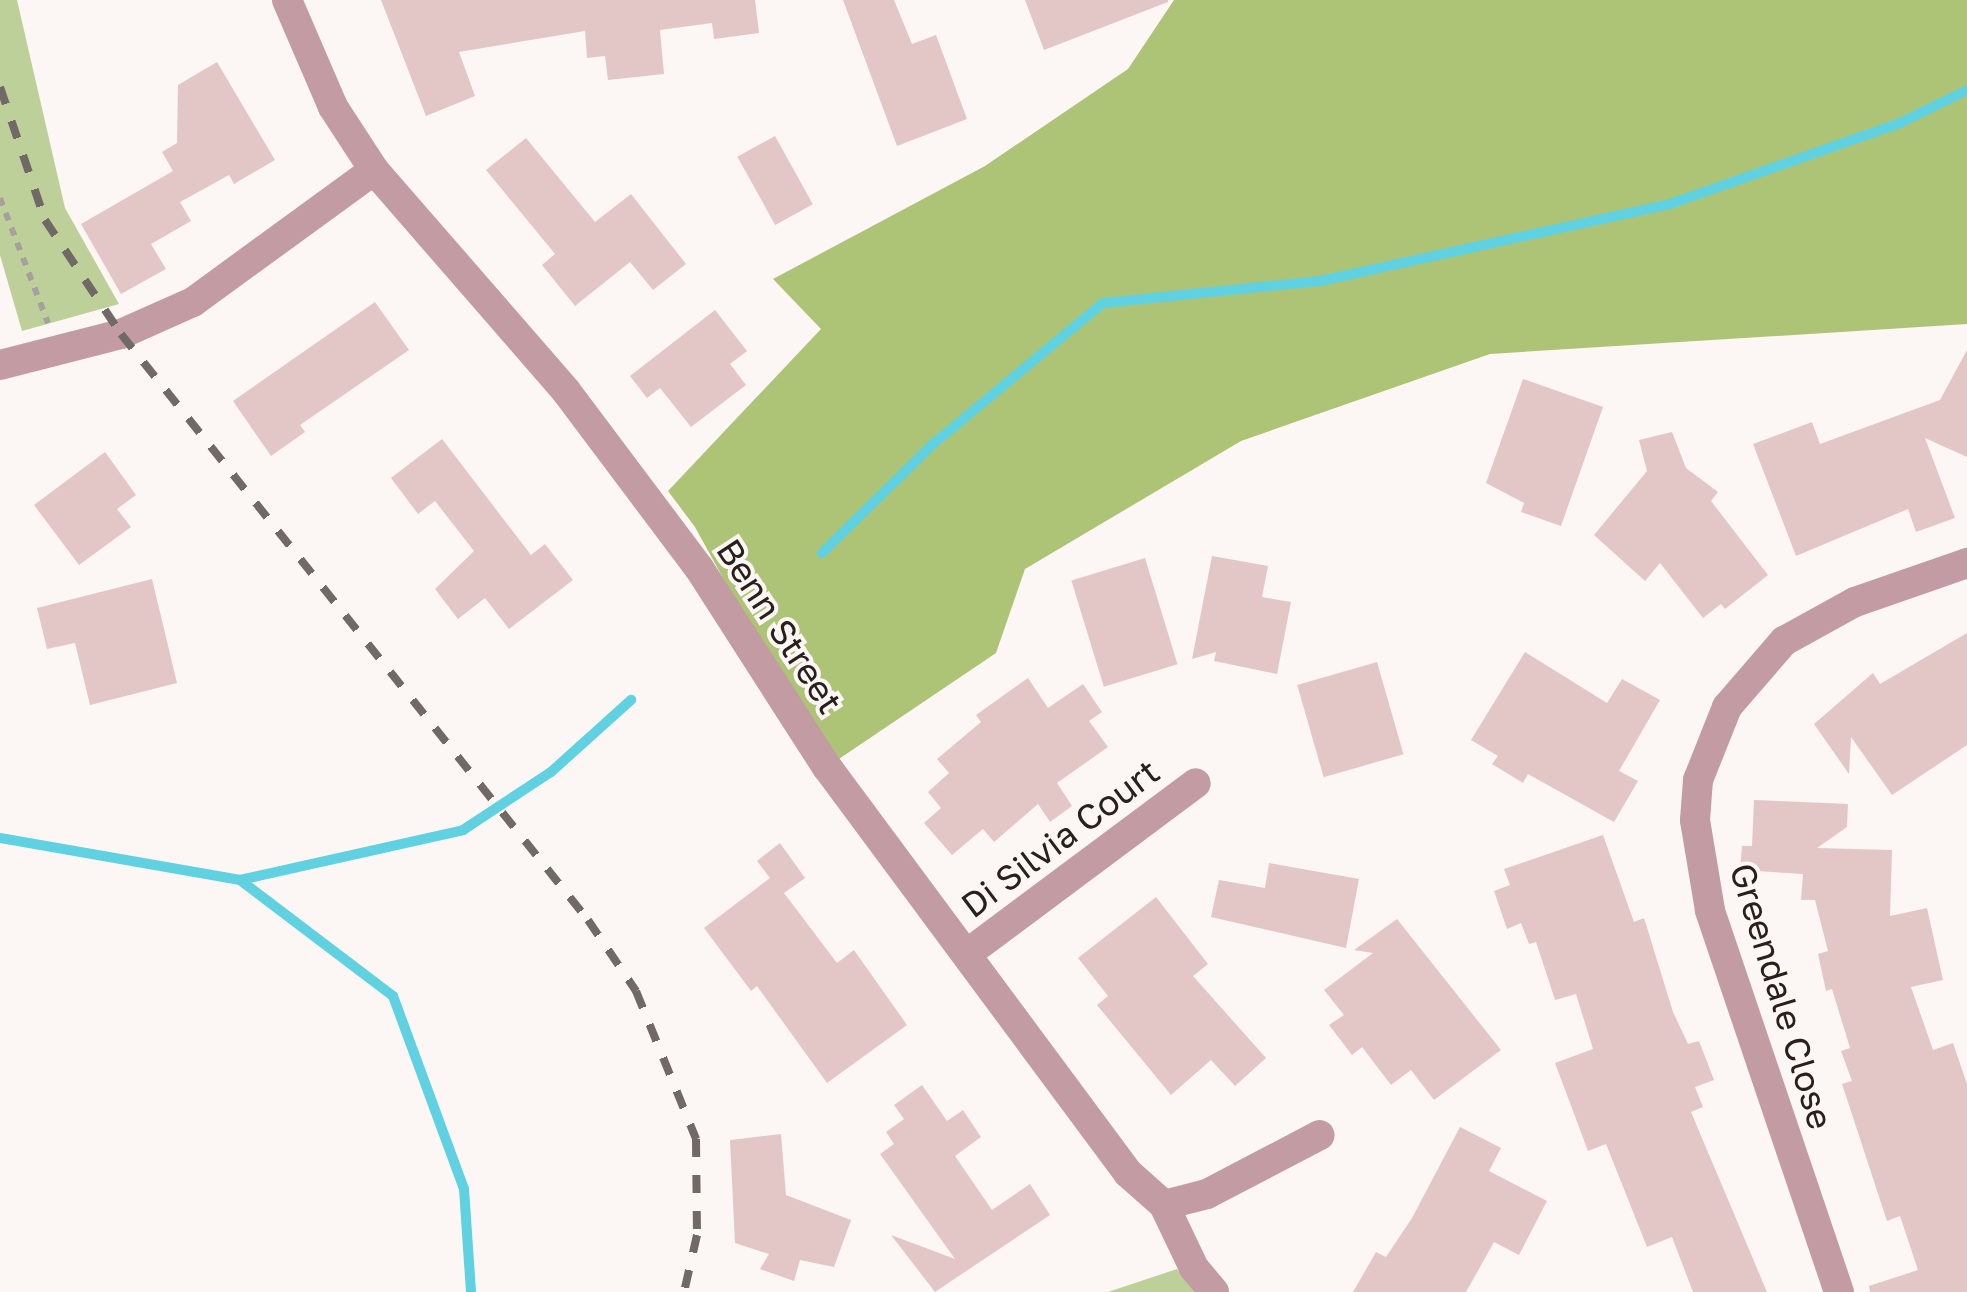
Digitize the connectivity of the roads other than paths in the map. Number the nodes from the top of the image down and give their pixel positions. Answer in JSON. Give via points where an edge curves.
{"nodes":[{"id":1,"x":287,"y":0,"type":"edge"},
{"id":2,"x":374,"y":170,"type":"junction"},
{"id":3,"x":0,"y":365,"type":"edge"},
{"id":4,"x":1967,"y":563,"type":"edge"},
{"id":5,"x":1196,"y":783,"type":"dead end"},
{"id":6,"x":968,"y":954,"type":"junction"},
{"id":7,"x":1320,"y":1135,"type":"dead end"},
{"id":8,"x":1164,"y":1206,"type":"junction"},
{"id":9,"x":1214,"y":1292,"type":"edge"},
{"id":10,"x":1839,"y":1292,"type":"edge"}],
"edges":[{"from":1,"to":2,"type":"street","name":"Benn Street","via":[[333,107]]},
{"from":2,"to":3,"type":"street","via":[[194,302],[59,352]]},
{"from":2,"to":6,"type":"street","name":"Benn Street","via":[[566,391],[699,568],[827,767]]},
{"from":4,"to":10,"type":"street","name":"Greendale Close","via":[[1831,612],[1784,641],[1728,706],[1698,780],[1696,820],[1710,910]]},
{"from":5,"to":6,"type":"street","name":"Di Silvia Court"},
{"from":6,"to":8,"type":"street","name":"Benn Street","via":[[1128,1173]]},
{"from":7,"to":8,"type":"street","via":[[1207,1194]]},
{"from":8,"to":9,"type":"street","name":"Benn Street","via":[[1194,1268]]}]}
